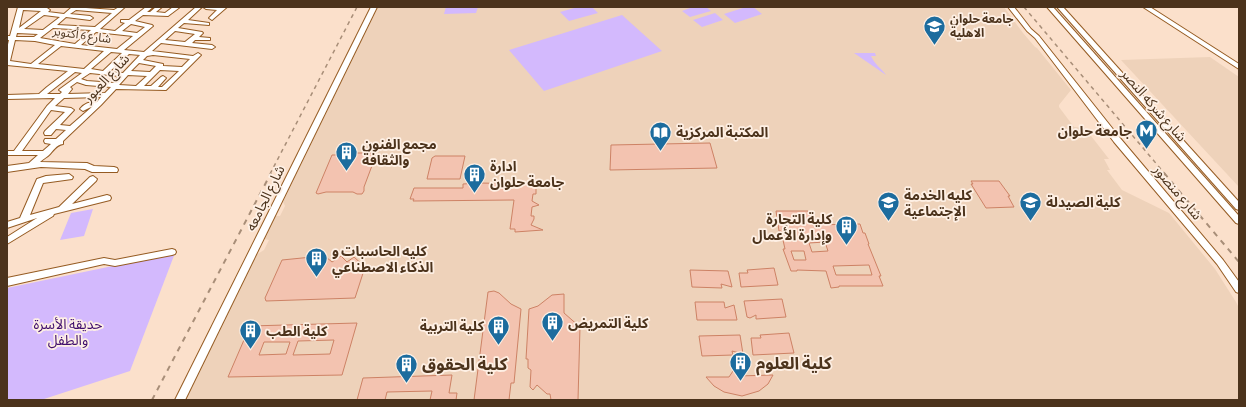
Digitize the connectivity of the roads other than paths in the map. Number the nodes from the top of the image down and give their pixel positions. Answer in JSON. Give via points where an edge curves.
{"nodes":[{"id":1,"x":122,"y":7,"type":"edge"},
{"id":2,"x":150,"y":7,"type":"edge"},
{"id":3,"x":159,"y":7,"type":"edge"},
{"id":4,"x":177,"y":7,"type":"edge"},
{"id":5,"x":199,"y":7,"type":"edge"},
{"id":6,"x":206,"y":7,"type":"edge"},
{"id":7,"x":374,"y":7,"type":"edge"},
{"id":8,"x":1011,"y":7,"type":"edge"},
{"id":9,"x":1017,"y":7,"type":"edge"},
{"id":10,"x":1050,"y":7,"type":"edge"},
{"id":11,"x":1060,"y":7,"type":"edge"},
{"id":12,"x":1146,"y":7,"type":"edge"},
{"id":13,"x":1154,"y":7,"type":"edge"},
{"id":14,"x":21,"y":8,"type":"edge"},
{"id":15,"x":75,"y":8,"type":"edge"},
{"id":16,"x":223,"y":8,"type":"edge"},
{"id":17,"x":112,"y":11,"type":"dead end"},
{"id":18,"x":42,"y":13,"type":"junction"},
{"id":19,"x":140,"y":13,"type":"junction"},
{"id":20,"x":152,"y":14,"type":"junction"},
{"id":21,"x":65,"y":16,"type":"junction"},
{"id":22,"x":212,"y":18,"type":"dead end"},
{"id":23,"x":182,"y":21,"type":"junction"},
{"id":24,"x":126,"y":22,"type":"junction"},
{"id":25,"x":207,"y":24,"type":"dead end"},
{"id":26,"x":52,"y":26,"type":"junction"},
{"id":27,"x":7,"y":28,"type":"edge"},
{"id":28,"x":82,"y":28,"type":"junction"},
{"id":29,"x":16,"y":29,"type":"junction"},
{"id":30,"x":172,"y":29,"type":"junction"},
{"id":31,"x":95,"y":30,"type":"junction"},
{"id":32,"x":190,"y":31,"type":"junction"},
{"id":33,"x":45,"y":32,"type":"junction"},
{"id":34,"x":116,"y":33,"type":"junction"},
{"id":35,"x":138,"y":35,"type":"junction"},
{"id":36,"x":1037,"y":37,"type":"junction"},
{"id":37,"x":10,"y":38,"type":"edge"},
{"id":38,"x":194,"y":38,"type":"junction"},
{"id":39,"x":35,"y":39,"type":"junction"},
{"id":40,"x":208,"y":39,"type":"dead end"},
{"id":41,"x":159,"y":41,"type":"junction"},
{"id":42,"x":176,"y":43,"type":"junction"},
{"id":43,"x":60,"y":44,"type":"junction"},
{"id":44,"x":187,"y":44,"type":"junction"},
{"id":45,"x":76,"y":46,"type":"junction"},
{"id":46,"x":212,"y":47,"type":"dead end"},
{"id":47,"x":109,"y":50,"type":"junction"},
{"id":48,"x":118,"y":51,"type":"junction"},
{"id":49,"x":127,"y":52,"type":"junction"},
{"id":50,"x":145,"y":54,"type":"junction"},
{"id":51,"x":137,"y":61,"type":"junction"},
{"id":52,"x":1239,"y":61,"type":"edge"},
{"id":53,"x":7,"y":62,"type":"edge"},
{"id":54,"x":32,"y":66,"type":"junction"},
{"id":55,"x":1239,"y":66,"type":"edge"},
{"id":56,"x":57,"y":68,"type":"junction"},
{"id":57,"x":158,"y":68,"type":"junction"},
{"id":58,"x":184,"y":69,"type":"junction"},
{"id":59,"x":74,"y":70,"type":"junction"},
{"id":60,"x":87,"y":71,"type":"junction"},
{"id":61,"x":104,"y":73,"type":"junction"},
{"id":62,"x":50,"y":74,"type":"dead end"},
{"id":63,"x":125,"y":74,"type":"junction"},
{"id":64,"x":152,"y":74,"type":"junction"},
{"id":65,"x":163,"y":78,"type":"dead end"},
{"id":66,"x":76,"y":80,"type":"junction"},
{"id":67,"x":116,"y":86,"type":"junction"},
{"id":68,"x":138,"y":88,"type":"junction"},
{"id":69,"x":69,"y":89,"type":"dead end"},
{"id":70,"x":152,"y":89,"type":"junction"},
{"id":71,"x":108,"y":95,"type":"junction"},
{"id":72,"x":53,"y":96,"type":"junction"},
{"id":73,"x":61,"y":96,"type":"junction"},
{"id":74,"x":7,"y":97,"type":"edge"},
{"id":75,"x":40,"y":97,"type":"junction"},
{"id":76,"x":99,"y":104,"type":"junction"},
{"id":77,"x":49,"y":108,"type":"junction"},
{"id":78,"x":83,"y":109,"type":"dead end"},
{"id":79,"x":54,"y":126,"type":"junction"},
{"id":80,"x":73,"y":130,"type":"junction"},
{"id":81,"x":60,"y":142,"type":"junction"},
{"id":82,"x":7,"y":153,"type":"edge"},
{"id":83,"x":16,"y":153,"type":"junction"},
{"id":84,"x":47,"y":153,"type":"junction"},
{"id":85,"x":32,"y":165,"type":"junction"},
{"id":86,"x":7,"y":169,"type":"edge"},
{"id":87,"x":114,"y":170,"type":"dead end"},
{"id":88,"x":70,"y":177,"type":"dead end"},
{"id":89,"x":93,"y":179,"type":"dead end"},
{"id":90,"x":107,"y":198,"type":"dead end"},
{"id":91,"x":1239,"y":207,"type":"edge"},
{"id":92,"x":59,"y":209,"type":"junction"},
{"id":93,"x":24,"y":218,"type":"junction"},
{"id":94,"x":1239,"y":220,"type":"edge"},
{"id":95,"x":7,"y":225,"type":"edge"},
{"id":96,"x":7,"y":241,"type":"edge"},
{"id":97,"x":172,"y":252,"type":"dead end"},
{"id":98,"x":7,"y":282,"type":"edge"},
{"id":99,"x":1239,"y":289,"type":"edge"},
{"id":100,"x":180,"y":400,"type":"edge"}],
"edges":[{"from":1,"to":31,"type":"street"},
{"from":2,"to":19,"type":"street"},
{"from":3,"to":20,"type":"street"},
{"from":4,"to":20,"type":"street","via":[[166,15]]},
{"from":5,"to":23,"type":"street","name":"شارع العبور"},
{"from":6,"to":16,"type":"street"},
{"from":7,"to":100,"type":"street","name":"شارع الجامعه"},
{"from":8,"to":36,"type":"street","name":"شارع منصور"},
{"from":9,"to":36,"type":"street","name":"شارع منصور","via":[[1035,29]]},
{"from":10,"to":94,"type":"street","name":"شارع شركه النصر"},
{"from":11,"to":91,"type":"street","name":"شارع شركه النصر"},
{"from":12,"to":55,"type":"street"},
{"from":13,"to":52,"type":"street"},
{"from":14,"to":18,"type":"street","via":[[46,9]]},
{"from":14,"to":29,"type":"street"},
{"from":15,"to":17,"type":"street"},
{"from":15,"to":21,"type":"street"},
{"from":16,"to":22,"type":"street"},
{"from":18,"to":21,"type":"street"},
{"from":18,"to":29,"type":"street"},
{"from":19,"to":20,"type":"street"},
{"from":19,"to":24,"type":"street"},
{"from":21,"to":26,"type":"street"},
{"from":21,"to":28,"type":"street","via":[[89,21]]},
{"from":23,"to":25,"type":"street"},
{"from":23,"to":30,"type":"street","name":"شارع العبور"},
{"from":24,"to":34,"type":"street"},
{"from":24,"to":35,"type":"street","via":[[150,25]]},
{"from":26,"to":28,"type":"street"},
{"from":26,"to":33,"type":"street"},
{"from":27,"to":29,"type":"street"},
{"from":28,"to":31,"type":"street"},
{"from":29,"to":33,"type":"street"},
{"from":29,"to":37,"type":"street"},
{"from":30,"to":32,"type":"street"},
{"from":30,"to":41,"type":"street","name":"شارع العبور"},
{"from":31,"to":34,"type":"street"},
{"from":31,"to":45,"type":"street"},
{"from":32,"to":38,"type":"street","via":[[200,33]]},
{"from":32,"to":42,"type":"street"},
{"from":33,"to":39,"type":"street"},
{"from":34,"to":35,"type":"street"},
{"from":35,"to":48,"type":"street"},
{"from":36,"to":99,"type":"street","name":"شارع منصور","via":[[1117,140],[1220,262]]},
{"from":37,"to":39,"type":"street","name":"شارع 6 أكتوبر"},
{"from":37,"to":53,"type":"street"},
{"from":38,"to":40,"type":"street"},
{"from":38,"to":44,"type":"street"},
{"from":39,"to":43,"type":"street","name":"شارع 6 أكتوبر"},
{"from":41,"to":42,"type":"street"},
{"from":41,"to":50,"type":"street","name":"شارع العبور"},
{"from":42,"to":44,"type":"street"},
{"from":43,"to":45,"type":"street","name":"شارع 6 أكتوبر"},
{"from":43,"to":54,"type":"street"},
{"from":44,"to":46,"type":"street"},
{"from":45,"to":47,"type":"street","name":"شارع 6 أكتوبر"},
{"from":47,"to":48,"type":"street","name":"شارع 6 أكتوبر"},
{"from":47,"to":60,"type":"street"},
{"from":48,"to":49,"type":"street","name":"شارع 6 أكتوبر"},
{"from":49,"to":50,"type":"street","name":"شارع 6 أكتوبر"},
{"from":49,"to":61,"type":"street"},
{"from":50,"to":51,"type":"street","name":"شارع العبور"},
{"from":50,"to":58,"type":"street","name":"شارع 6 أكتوبر","via":[[197,56]]},
{"from":51,"to":57,"type":"street","via":[[159,64]]},
{"from":51,"to":63,"type":"street","name":"شارع العبور"},
{"from":53,"to":54,"type":"street"},
{"from":54,"to":56,"type":"street"},
{"from":56,"to":59,"type":"street"},
{"from":56,"to":62,"type":"street"},
{"from":57,"to":58,"type":"street"},
{"from":57,"to":64,"type":"street"},
{"from":58,"to":70,"type":"street","via":[[165,88]]},
{"from":59,"to":60,"type":"street"},
{"from":59,"to":75,"type":"street"},
{"from":60,"to":61,"type":"street"},
{"from":60,"to":66,"type":"street"},
{"from":61,"to":63,"type":"street"},
{"from":63,"to":64,"type":"street"},
{"from":63,"to":67,"type":"street","name":"شارع العبور"},
{"from":64,"to":68,"type":"street"},
{"from":65,"to":70,"type":"street"},
{"from":66,"to":67,"type":"street"},
{"from":66,"to":72,"type":"street"},
{"from":67,"to":68,"type":"street"},
{"from":67,"to":71,"type":"street","name":"شارع العبور"},
{"from":68,"to":70,"type":"street"},
{"from":69,"to":73,"type":"street"},
{"from":71,"to":73,"type":"street"},
{"from":71,"to":76,"type":"street","name":"شارع العبور"},
{"from":72,"to":73,"type":"street"},
{"from":72,"to":75,"type":"street"},
{"from":73,"to":77,"type":"street"},
{"from":74,"to":75,"type":"street"},
{"from":76,"to":78,"type":"street","via":[[89,104]]},
{"from":76,"to":80,"type":"street","name":"شارع العبور"},
{"from":77,"to":79,"type":"street","via":[[71,109]]},
{"from":77,"to":83,"type":"street"},
{"from":79,"to":80,"type":"street"},
{"from":79,"to":81,"type":"street","via":[[48,137]]},
{"from":80,"to":81,"type":"street","name":"شارع العبور"},
{"from":81,"to":84,"type":"street","name":"شارع العبور"},
{"from":82,"to":83,"type":"street"},
{"from":83,"to":84,"type":"street"},
{"from":84,"to":85,"type":"street","name":"شارع العبور"},
{"from":85,"to":86,"type":"street"},
{"from":85,"to":87,"type":"street"},
{"from":88,"to":93,"type":"street","via":[[40,182]]},
{"from":89,"to":92,"type":"street"},
{"from":90,"to":92,"type":"street"},
{"from":92,"to":93,"type":"street"},
{"from":92,"to":96,"type":"street"},
{"from":93,"to":95,"type":"street"},
{"from":97,"to":98,"type":"street","via":[[115,263],[104,261]]}]}
